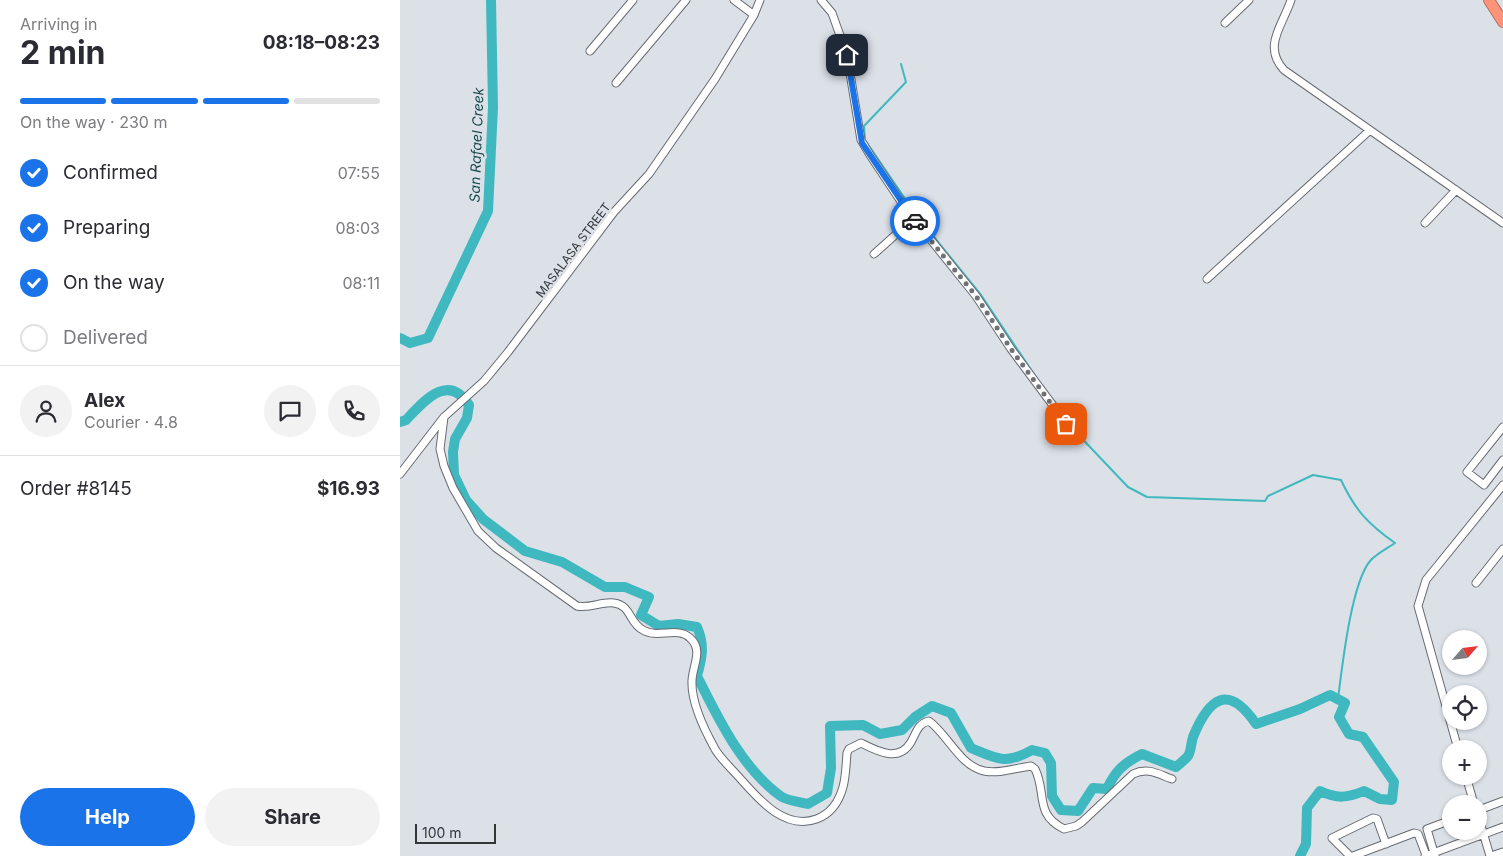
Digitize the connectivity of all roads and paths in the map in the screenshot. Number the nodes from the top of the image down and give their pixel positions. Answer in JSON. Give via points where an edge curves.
{"nodes":[{"id":1,"x":633,"y":0,"type":"edge"},
{"id":2,"x":686,"y":0,"type":"edge"},
{"id":3,"x":734,"y":0,"type":"edge"},
{"id":4,"x":760,"y":0,"type":"edge"},
{"id":5,"x":821,"y":0,"type":"edge"},
{"id":6,"x":1249,"y":0,"type":"edge"},
{"id":7,"x":1291,"y":0,"type":"edge"},
{"id":8,"x":1489,"y":0,"type":"edge"},
{"id":9,"x":754,"y":16,"type":"junction"},
{"id":10,"x":1503,"y":22,"type":"edge"},
{"id":11,"x":1225,"y":23,"type":"dead end"},
{"id":12,"x":590,"y":51,"type":"dead end"},
{"id":13,"x":616,"y":83,"type":"dead end"},
{"id":14,"x":1369,"y":131,"type":"junction"},
{"id":15,"x":1456,"y":190,"type":"junction"},
{"id":16,"x":913,"y":219,"type":"junction"},
{"id":17,"x":1425,"y":223,"type":"dead end"},
{"id":18,"x":1503,"y":223,"type":"edge"},
{"id":19,"x":874,"y":254,"type":"dead end"},
{"id":20,"x":1207,"y":279,"type":"dead end"},
{"id":21,"x":444,"y":417,"type":"junction"},
{"id":22,"x":1069,"y":427,"type":"dead end"},
{"id":23,"x":1503,"y":427,"type":"edge"},
{"id":24,"x":1503,"y":460,"type":"edge"},
{"id":25,"x":400,"y":474,"type":"edge"},
{"id":26,"x":1503,"y":485,"type":"edge"},
{"id":27,"x":1503,"y":549,"type":"edge"},
{"id":28,"x":1476,"y":583,"type":"dead end"},
{"id":29,"x":1455,"y":740,"type":"edge"},
{"id":30,"x":1172,"y":779,"type":"dead end"},
{"id":31,"x":1503,"y":801,"type":"edge"},
{"id":32,"x":1487,"y":807,"type":"edge"},
{"id":33,"x":1442,"y":823,"type":"edge"},
{"id":34,"x":1503,"y":827,"type":"edge"},
{"id":35,"x":1487,"y":833,"type":"edge"},
{"id":36,"x":1469,"y":840,"type":"edge"},
{"id":37,"x":1485,"y":840,"type":"edge"},
{"id":38,"x":1386,"y":844,"type":"junction"},
{"id":39,"x":1503,"y":852,"type":"edge"},
{"id":40,"x":1435,"y":854,"type":"edge"},
{"id":41,"x":1352,"y":856,"type":"edge"},
{"id":42,"x":1425,"y":856,"type":"edge"},
{"id":43,"x":1491,"y":856,"type":"edge"}],
"edges":[{"from":1,"to":12,"type":"street"},
{"from":2,"to":13,"type":"street"},
{"from":3,"to":9,"type":"street"},
{"from":4,"to":9,"type":"street","name":"MASALASA STREET"},
{"from":5,"to":16,"type":"street","via":[[833,16],[847,55],[862,143]]},
{"from":6,"to":11,"type":"street"},
{"from":7,"to":14,"type":"street","via":[[1275,35],[1274,50],[1279,63],[1286,72]]},
{"from":8,"to":10,"type":"highway"},
{"from":9,"to":21,"type":"street","name":"MASALASA STREET","via":[[649,174],[614,212],[508,352]]},
{"from":14,"to":15,"type":"street"},
{"from":14,"to":20,"type":"street"},
{"from":15,"to":17,"type":"street"},
{"from":15,"to":18,"type":"street"},
{"from":16,"to":19,"type":"street"},
{"from":16,"to":22,"type":"street","via":[[976,296],[1019,366]]},
{"from":21,"to":25,"type":"street","name":"MASALASA STREET"},
{"from":21,"to":30,"type":"street","via":[[440,449],[447,474],[478,531],[496,548],[577,606],[584,608],[613,602],[623,605],[642,630],[651,634],[690,637],[698,656],[692,679],[693,693],[716,750],[745,785],[775,813],[799,821],[817,821],[831,809],[843,788],[849,749],[861,743],[881,754],[890,755],[910,744],[918,727],[929,721],[959,754],[983,771],[1003,772],[1031,766],[1035,769],[1044,811],[1049,819],[1064,828],[1082,822],[1133,774],[1151,770]]},
{"from":23,"to":24,"type":"street","via":[[1467,472],[1484,485]]},
{"from":26,"to":29,"type":"street","via":[[1426,580],[1418,606]]},
{"from":27,"to":28,"type":"street"},
{"from":31,"to":32,"type":"street"},
{"from":33,"to":40,"type":"street","via":[[1427,829]]},
{"from":34,"to":35,"type":"street"},
{"from":36,"to":40,"type":"street"},
{"from":37,"to":43,"type":"street"},
{"from":38,"to":41,"type":"street"},
{"from":38,"to":41,"type":"street","via":[[1377,819],[1373,818],[1332,838]]},
{"from":38,"to":42,"type":"street","via":[[1418,834]]},
{"from":39,"to":43,"type":"street"},
{"from":40,"to":42,"type":"street"}]}
